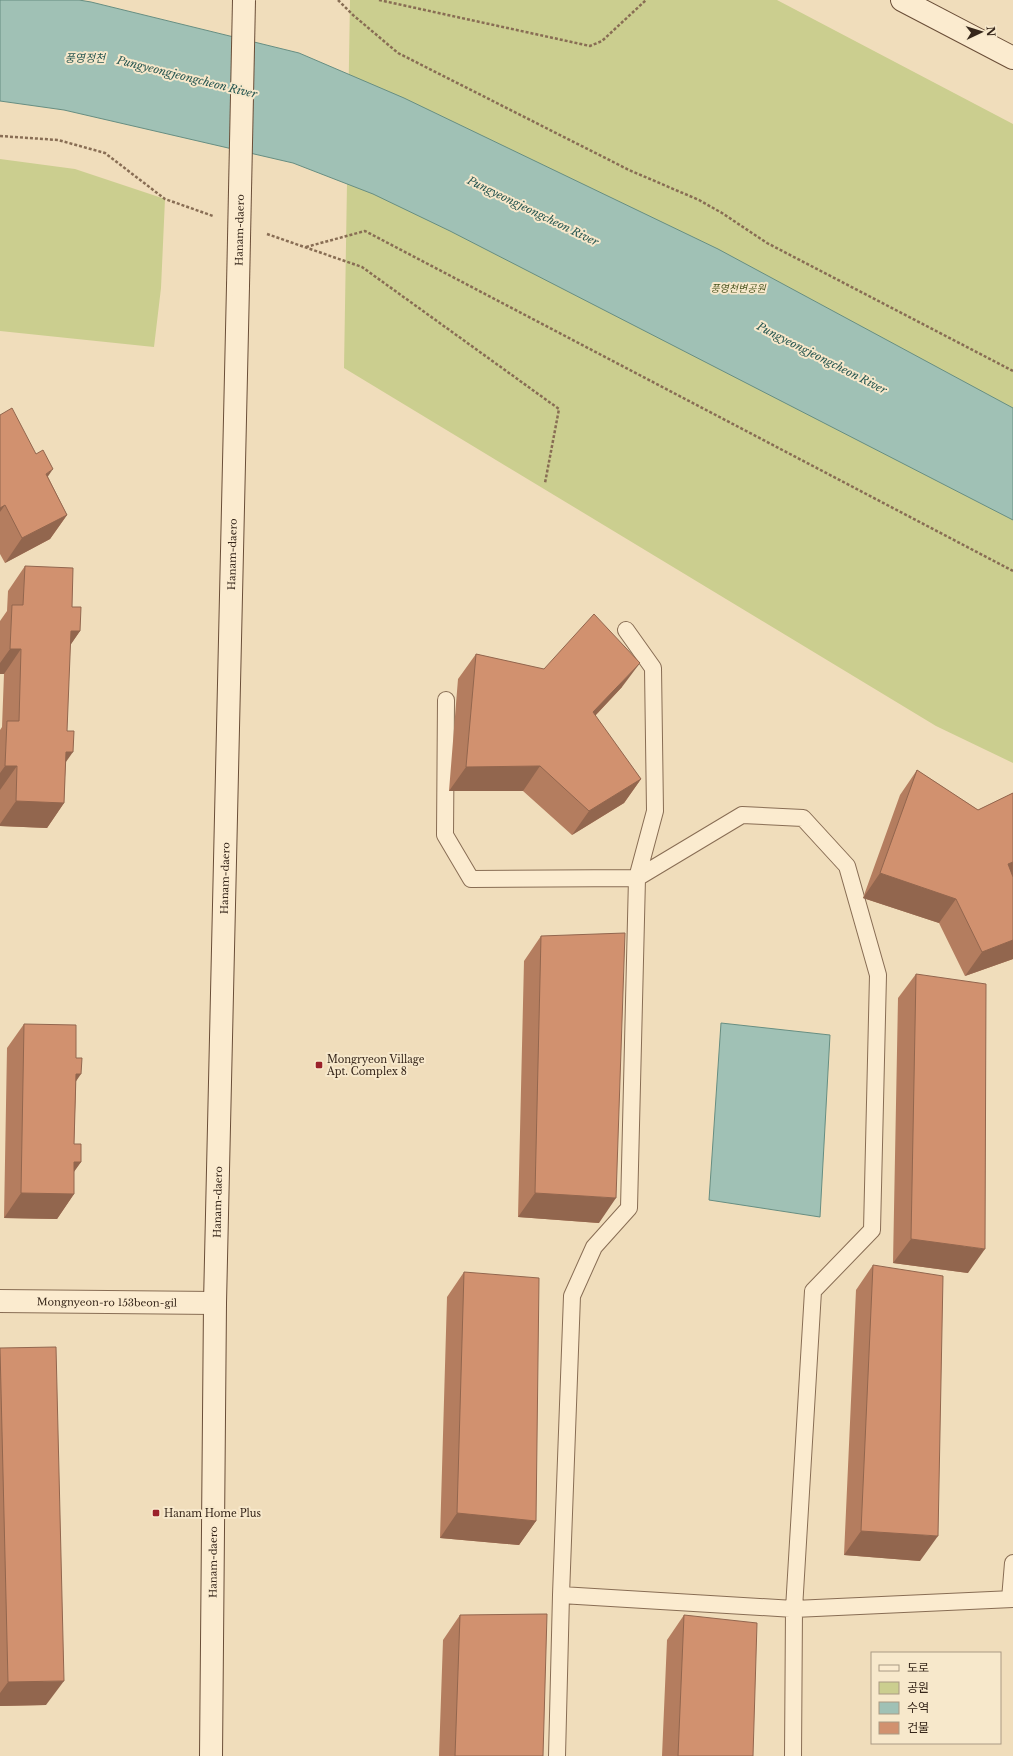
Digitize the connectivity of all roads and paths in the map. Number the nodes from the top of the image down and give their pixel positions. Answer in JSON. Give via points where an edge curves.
{"nodes":[{"id":1,"x":244,"y":0,"type":"edge"},
{"id":2,"x":338,"y":0,"type":"edge"},
{"id":3,"x":379,"y":0,"type":"edge"},
{"id":4,"x":646,"y":0,"type":"edge"},
{"id":5,"x":902,"y":0,"type":"edge"},
{"id":6,"x":1013,"y":58,"type":"edge"},
{"id":7,"x":0,"y":136,"type":"edge"},
{"id":8,"x":217,"y":217,"type":"dead end"},
{"id":9,"x":262,"y":232,"type":"dead end"},
{"id":10,"x":306,"y":247,"type":"junction"},
{"id":11,"x":1013,"y":371,"type":"edge"},
{"id":12,"x":545,"y":483,"type":"dead end"},
{"id":13,"x":1013,"y":571,"type":"edge"},
{"id":14,"x":626,"y":630,"type":"dead end"},
{"id":15,"x":446,"y":700,"type":"dead end"},
{"id":16,"x":637,"y":878,"type":"junction"},
{"id":17,"x":0,"y":1301,"type":"edge"},
{"id":18,"x":215,"y":1303,"type":"junction"},
{"id":19,"x":1013,"y":1563,"type":"edge"},
{"id":20,"x":561,"y":1595,"type":"junction"},
{"id":21,"x":1012,"y":1599,"type":"edge"},
{"id":22,"x":794,"y":1609,"type":"junction"},
{"id":23,"x":211,"y":1756,"type":"edge"},
{"id":24,"x":557,"y":1756,"type":"edge"},
{"id":25,"x":793,"y":1756,"type":"edge"}],
"edges":[{"from":1,"to":18,"type":"main road","name":"Hanam-daero","bridge":true},
{"from":2,"to":11,"type":"path","via":[[353,16],[398,53],[629,170],[699,200],[767,243]]},
{"from":3,"to":4,"type":"path","via":[[590,46],[602,41]]},
{"from":5,"to":6,"type":"main road"},
{"from":7,"to":8,"type":"path","via":[[58,140],[106,153],[165,200]]},
{"from":9,"to":10,"type":"path"},
{"from":10,"to":12,"type":"path","via":[[362,267],[559,409]]},
{"from":10,"to":13,"type":"path","via":[[365,231]]},
{"from":14,"to":16,"type":"lane","via":[[653,668],[655,811]]},
{"from":15,"to":16,"type":"lane","via":[[445,835],[471,879]]},
{"from":16,"to":20,"type":"lane","via":[[630,1208],[594,1247],[572,1296]]},
{"from":16,"to":22,"type":"lane","via":[[742,815],[803,818],[847,866],[878,975],[872,1230],[813,1291]]},
{"from":17,"to":18,"type":"main road","name":"Mongnyeon-ro 153beon-gil"},
{"from":18,"to":23,"type":"main road","name":"Hanam-daero"},
{"from":19,"to":21,"type":"lane"},
{"from":20,"to":22,"type":"lane"},
{"from":20,"to":24,"type":"lane"},
{"from":21,"to":22,"type":"lane"},
{"from":22,"to":25,"type":"lane"}]}
